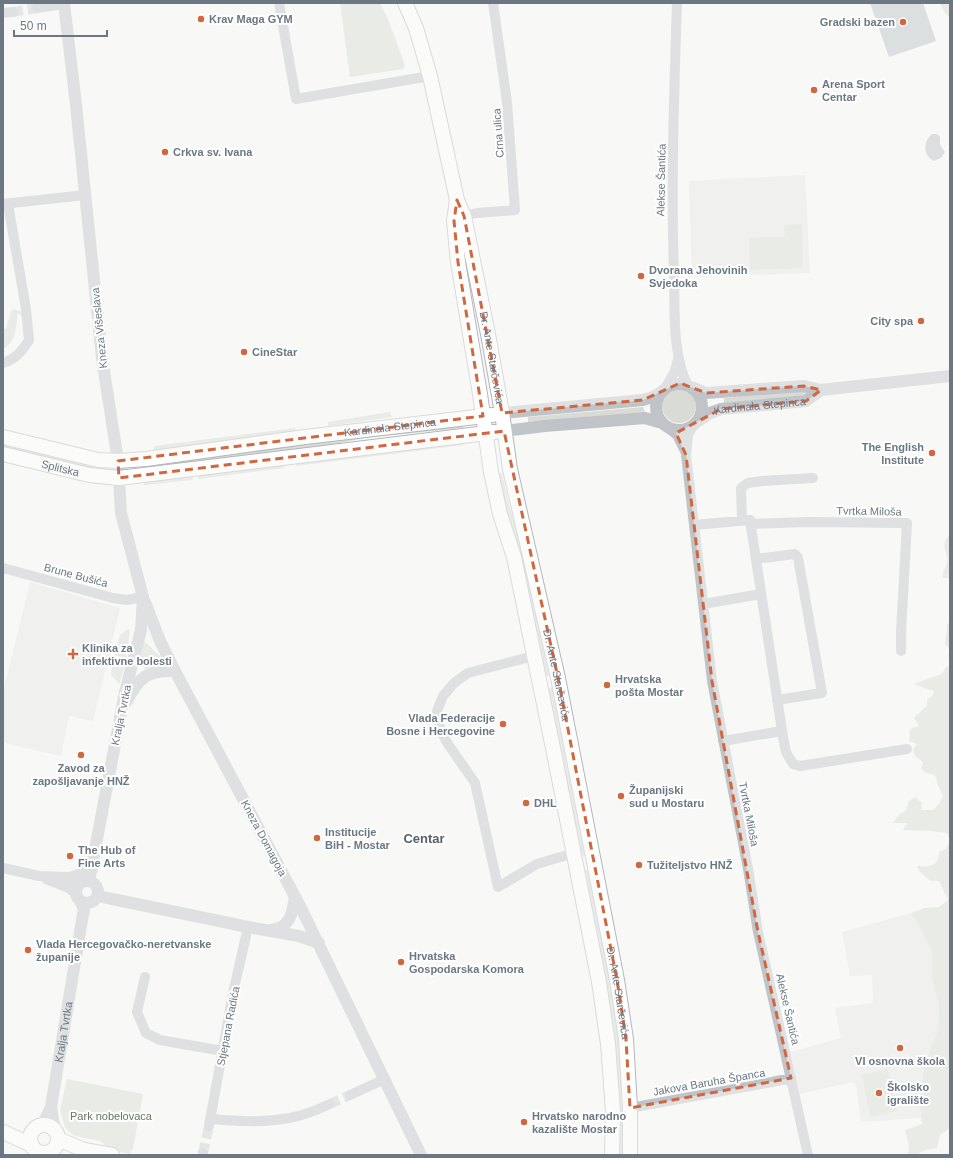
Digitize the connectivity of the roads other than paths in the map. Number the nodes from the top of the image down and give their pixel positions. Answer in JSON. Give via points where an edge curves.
{"nodes":[{"id":1,"x":42,"y":3,"type":"tunnel mouth"},
{"id":2,"x":279,"y":3,"type":"edge"},
{"id":3,"x":405,"y":3,"type":"edge"},
{"id":4,"x":493,"y":3,"type":"edge"},
{"id":5,"x":677,"y":3,"type":"edge"},
{"id":6,"x":64,"y":4,"type":"edge"},
{"id":7,"x":430,"y":76,"type":"junction"},
{"id":8,"x":85,"y":195,"type":"junction"},
{"id":9,"x":457,"y":200,"type":"junction"},
{"id":10,"x":6,"y":204,"type":"edge"},
{"id":11,"x":464,"y":216,"type":"junction"},
{"id":12,"x":678,"y":357,"type":"junction"},
{"id":13,"x":3,"y":362,"type":"edge"},
{"id":14,"x":950,"y":376,"type":"edge"},
{"id":15,"x":690,"y":386,"type":"junction"},
{"id":16,"x":663,"y":390,"type":"junction"},
{"id":17,"x":821,"y":390,"type":"junction"},
{"id":18,"x":502,"y":413,"type":"junction"},
{"id":19,"x":483,"y":416,"type":"junction"},
{"id":20,"x":695,"y":424,"type":"junction"},
{"id":21,"x":665,"y":425,"type":"junction"},
{"id":22,"x":504,"y":431,"type":"junction"},
{"id":23,"x":485,"y":433,"type":"junction"},
{"id":24,"x":3,"y":436,"type":"edge"},
{"id":25,"x":3,"y":454,"type":"edge"},
{"id":26,"x":686,"y":455,"type":"junction"},
{"id":27,"x":118,"y":460,"type":"junction"},
{"id":28,"x":119,"y":478,"type":"junction"},
{"id":29,"x":812,"y":478,"type":"dead end"},
{"id":30,"x":746,"y":522,"type":"junction"},
{"id":31,"x":694,"y":525,"type":"junction"},
{"id":32,"x":756,"y":560,"type":"junction"},
{"id":33,"x":3,"y":568,"type":"edge"},
{"id":34,"x":761,"y":594,"type":"junction"},
{"id":35,"x":143,"y":598,"type":"junction"},
{"id":36,"x":703,"y":604,"type":"junction"},
{"id":37,"x":901,"y":651,"type":"dead end"},
{"id":38,"x":528,"y":657,"type":"junction"},
{"id":39,"x":175,"y":671,"type":"junction"},
{"id":40,"x":777,"y":700,"type":"junction"},
{"id":41,"x":120,"y":717,"type":"junction"},
{"id":42,"x":782,"y":731,"type":"junction"},
{"id":43,"x":723,"y":741,"type":"junction"},
{"id":44,"x":907,"y":749,"type":"dead end"},
{"id":45,"x":574,"y":853,"type":"junction"},
{"id":46,"x":747,"y":867,"type":"joint"},
{"id":47,"x":3,"y":868,"type":"edge"},
{"id":48,"x":92,"y":869,"type":"junction"},
{"id":49,"x":38,"y":876,"type":"junction"},
{"id":50,"x":70,"y":878,"type":"junction"},
{"id":51,"x":87,"y":881,"type":"junction"},
{"id":52,"x":295,"y":897,"type":"junction"},
{"id":53,"x":86,"y":901,"type":"junction"},
{"id":54,"x":248,"y":927,"type":"junction"},
{"id":55,"x":270,"y":930,"type":"junction"},
{"id":56,"x":319,"y":943,"type":"junction"},
{"id":57,"x":144,"y":977,"type":"dead end"},
{"id":58,"x":223,"y":1051,"type":"junction"},
{"id":59,"x":791,"y":1078,"type":"junction"},
{"id":60,"x":385,"y":1079,"type":"junction"},
{"id":61,"x":350,"y":1095,"type":"tunnel mouth"},
{"id":62,"x":330,"y":1104,"type":"tunnel mouth"},
{"id":63,"x":630,"y":1108,"type":"junction"},
{"id":64,"x":3,"y":1132,"type":"edge"},
{"id":65,"x":43,"y":1143,"type":"edge"},
{"id":66,"x":112,"y":1155,"type":"edge"},
{"id":67,"x":422,"y":1155,"type":"edge"},
{"id":68,"x":612,"y":1155,"type":"edge"},
{"id":69,"x":630,"y":1155,"type":"edge"},
{"id":70,"x":808,"y":1155,"type":"edge"}],
"edges":[{"from":1,"to":6,"type":"street","via":[[36,8]]},
{"from":2,"to":7,"type":"street","via":[[296,98]]},
{"from":3,"to":7,"type":"main road","name":"Dr. Ante Starčevića","via":[[416,28]]},
{"from":4,"to":11,"type":"street","name":"Crna ulica","via":[[508,102],[515,210]]},
{"from":5,"to":12,"type":"street","name":"Alekse Šantića","via":[[672,228]]},
{"from":6,"to":8,"type":"street","name":"Kneza Višeslava"},
{"from":7,"to":9,"type":"main road","name":"Dr. Ante Starčevića"},
{"from":8,"to":10,"type":"street"},
{"from":8,"to":27,"type":"street","name":"Kneza Višeslava","via":[[102,358]]},
{"from":9,"to":11,"type":"main road","name":"Dr. Ante Starčevića"},
{"from":9,"to":19,"type":"main road","name":"Dr. Ante Starčevića","via":[[454,221],[458,262]]},
{"from":10,"to":13,"type":"street","via":[[30,340],[13,360]]},
{"from":11,"to":18,"type":"main road","name":"Dr. Ante Starčevića"},
{"from":12,"to":15,"type":"street","name":"Alekse Šantića","via":[[683,376]]},
{"from":12,"to":16,"type":"street","name":"Alekse Šantića","via":[[674,371]]},
{"from":14,"to":17,"type":"street","name":"Kardinala Stepinca"},
{"from":15,"to":16,"type":"street","via":[[672,384]]},
{"from":15,"to":17,"type":"street","name":"Kardinala Stepinca","via":[[706,393],[804,386]]},
{"from":15,"to":20,"type":"street","via":[[699,393],[703,407],[702,415]]},
{"from":16,"to":18,"type":"street","name":"Kardinala Stepinca","via":[[644,400]]},
{"from":16,"to":21,"type":"street","via":[[656,408]]},
{"from":17,"to":20,"type":"street","name":"Kardinala Stepinca","via":[[806,401],[721,410],[710,413]]},
{"from":18,"to":19,"type":"main road","name":"Kardinala Stepinca"},
{"from":18,"to":22,"type":"main road","name":"Dr. Ante Starčevića"},
{"from":19,"to":23,"type":"main road","name":"Dr. Ante Starčevića"},
{"from":19,"to":27,"type":"main road","name":"Kardinala Stepinca","via":[[146,459]]},
{"from":20,"to":21,"type":"street","via":[[684,430],[676,430]]},
{"from":20,"to":26,"type":"street","name":"Tvrtka Miloša","via":[[688,436]]},
{"from":21,"to":22,"type":"street","name":"Kardinala Stepinca","via":[[645,418]]},
{"from":21,"to":26,"type":"street","name":"Tvrtka Miloša","via":[[677,435]]},
{"from":22,"to":23,"type":"main road","name":"Kardinala Stepinca"},
{"from":22,"to":63,"type":"main road","name":"Dr. Ante Starčevića","via":[[510,469],[558,678],[617,980],[626,1039]]},
{"from":23,"to":28,"type":"main road","name":"Kardinala Stepinca"},
{"from":23,"to":38,"type":"main road","name":"Dr. Ante Starčevića","via":[[496,497],[514,557]]},
{"from":24,"to":27,"type":"main road","name":"Splitska","via":[[98,460]]},
{"from":25,"to":28,"type":"main road","name":"Splitska","via":[[89,475]]},
{"from":26,"to":31,"type":"street","name":"Tvrtka Miloša"},
{"from":27,"to":28,"type":"street","name":"Kneza Višeslava"},
{"from":28,"to":35,"type":"street","name":"Kralja Tvrtka","via":[[121,513]]},
{"from":29,"to":30,"type":"street","via":[[748,483],[741,488]]},
{"from":30,"to":31,"type":"street","name":"Tvrtka Miloša"},
{"from":30,"to":32,"type":"street"},
{"from":30,"to":37,"type":"street","name":"Tvrtka Miloša","via":[[907,523]]},
{"from":31,"to":36,"type":"street","name":"Tvrtka Miloša"},
{"from":32,"to":34,"type":"street"},
{"from":32,"to":40,"type":"street","via":[[795,554],[798,558],[822,693]]},
{"from":33,"to":35,"type":"street","name":"Brune Bušića","via":[[113,598]]},
{"from":34,"to":36,"type":"street"},
{"from":34,"to":40,"type":"street"},
{"from":35,"to":39,"type":"street","name":"Kneza Domagoja"},
{"from":35,"to":41,"type":"street","name":"Kralja Tvrtka","via":[[141,630]]},
{"from":36,"to":43,"type":"street","name":"Tvrtka Miloša","via":[[712,681]]},
{"from":38,"to":45,"type":"main road","name":"Dr. Ante Starčevića"},
{"from":38,"to":45,"type":"street","via":[[468,673],[454,683],[443,696],[437,711],[438,721],[448,744],[475,783],[498,887],[537,864]]},
{"from":39,"to":41,"type":"street","via":[[160,671],[144,676],[131,694]]},
{"from":39,"to":52,"type":"street","name":"Kneza Domagoja"},
{"from":40,"to":42,"type":"street"},
{"from":41,"to":48,"type":"street","name":"Kralja Tvrtka"},
{"from":42,"to":43,"type":"street"},
{"from":42,"to":44,"type":"street","via":[[786,752],[793,764],[800,766]]},
{"from":43,"to":46,"type":"street","name":"Tvrtka Miloša"},
{"from":45,"to":68,"type":"main road","name":"Dr. Ante Starčevića","via":[[599,982],[608,1044],[613,1111]]},
{"from":46,"to":59,"type":"street","name":"Alekse Šantića","via":[[758,932]]},
{"from":47,"to":49,"type":"street"},
{"from":48,"to":50,"type":"street"},
{"from":48,"to":51,"type":"street","name":"Kralja Tvrtka"},
{"from":49,"to":50,"type":"street"},
{"from":49,"to":53,"type":"street","via":[[69,888]]},
{"from":50,"to":51,"type":"street"},
{"from":51,"to":53,"type":"street","name":"Kralja Tvrtka","via":[[82,882],[78,888]]},
{"from":51,"to":53,"type":"street","via":[[96,885],[98,892]]},
{"from":52,"to":55,"type":"street","via":[[288,921],[282,927]]},
{"from":52,"to":56,"type":"street","name":"Kneza Domagoja"},
{"from":53,"to":54,"type":"street"},
{"from":53,"to":65,"type":"street","name":"Kralja Tvrtka"},
{"from":54,"to":55,"type":"street"},
{"from":54,"to":58,"type":"street","name":"Stjepana Radića"},
{"from":55,"to":56,"type":"street"},
{"from":56,"to":60,"type":"street","name":"Kneza Domagoja"},
{"from":57,"to":58,"type":"street","via":[[137,1012],[146,1033],[160,1040]]},
{"from":58,"to":62,"type":"street","name":"Stjepana Radića","via":[[210,1122],[290,1118]]},
{"from":59,"to":63,"type":"street","name":"Jakova Baruha Španca"},
{"from":59,"to":70,"type":"street","name":"Alekse Šantića"},
{"from":60,"to":61,"type":"street"},
{"from":60,"to":67,"type":"street","name":"Kneza Domagoja"},
{"from":63,"to":69,"type":"main road","name":"Dr. Ante Starčevića"},
{"from":64,"to":65,"type":"main road"},
{"from":65,"to":66,"type":"main road"}]}
